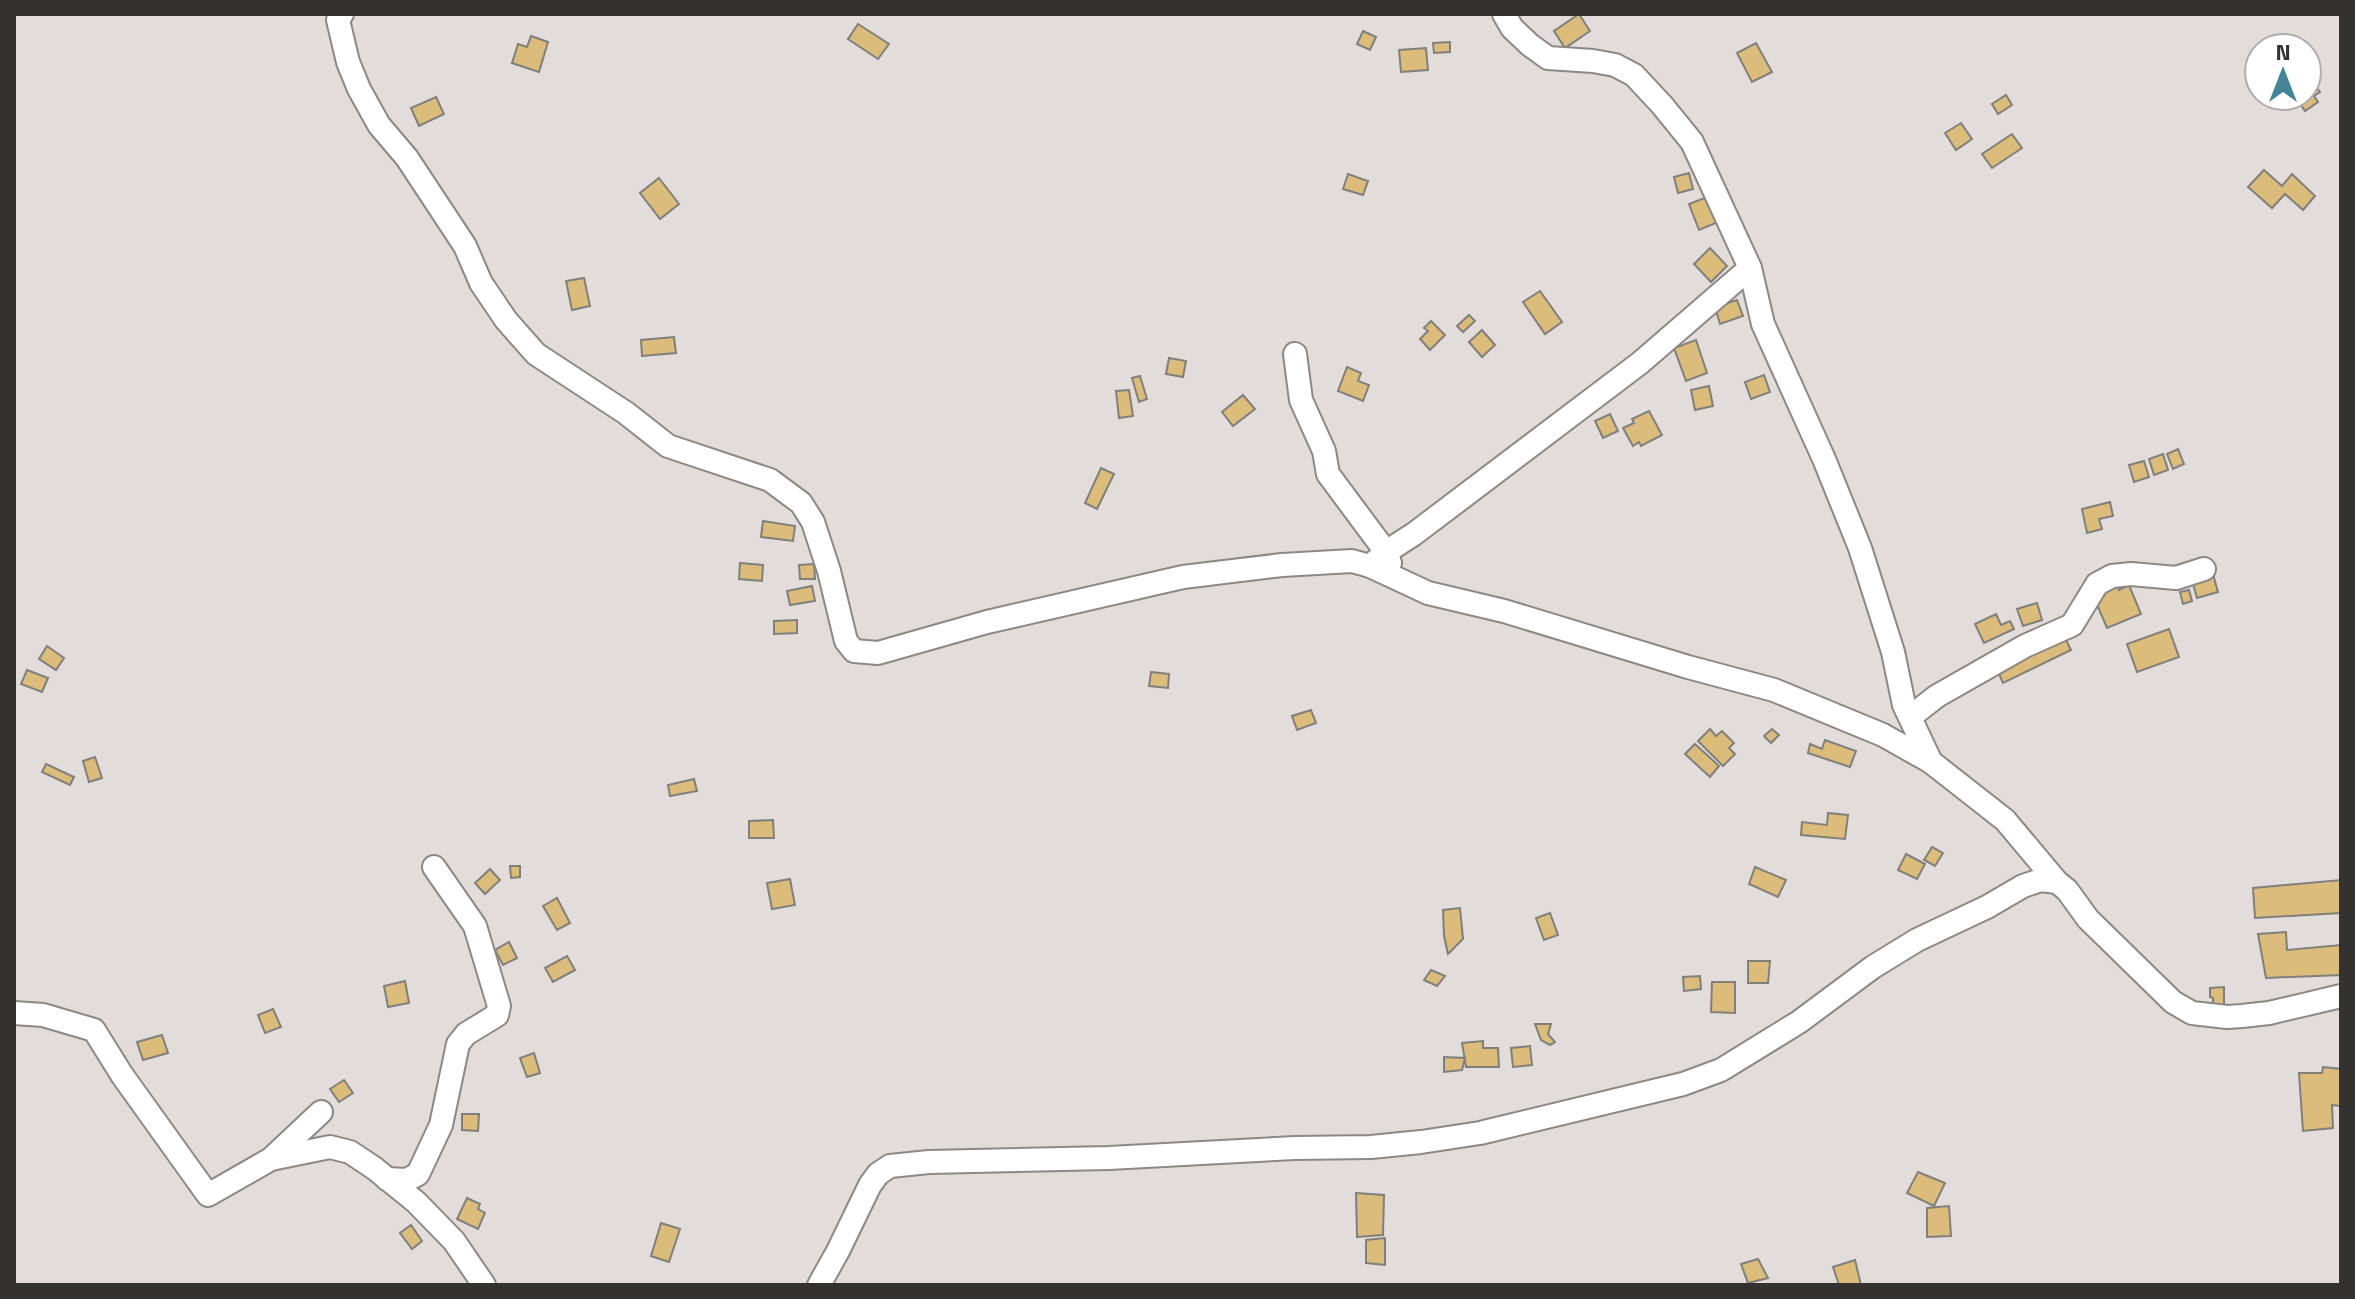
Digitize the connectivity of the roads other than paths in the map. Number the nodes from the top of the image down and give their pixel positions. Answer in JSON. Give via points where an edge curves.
{"nodes":[{"id":1,"x":342,"y":14,"type":"edge"},
{"id":2,"x":1504,"y":14,"type":"edge"},
{"id":3,"x":1750,"y":268,"type":"junction"},
{"id":4,"x":1295,"y":354,"type":"dead end"},
{"id":5,"x":1378,"y":559,"type":"junction"},
{"id":6,"x":2204,"y":569,"type":"dead end"},
{"id":7,"x":1910,"y":717,"type":"junction"},
{"id":8,"x":1931,"y":762,"type":"junction"},
{"id":9,"x":434,"y":867,"type":"dead end"},
{"id":10,"x":2057,"y":882,"type":"junction"},
{"id":11,"x":2341,"y":996,"type":"edge"},
{"id":12,"x":14,"y":1013,"type":"edge"},
{"id":13,"x":321,"y":1112,"type":"dead end"},
{"id":14,"x":271,"y":1159,"type":"junction"},
{"id":15,"x":387,"y":1179,"type":"junction"},
{"id":16,"x":484,"y":1285,"type":"edge"},
{"id":17,"x":819,"y":1285,"type":"edge"}],
"edges":[{"from":1,"to":5,"type":"street","via":[[338,20],[359,89],[465,246],[506,320],[536,354],[668,446],[770,480],[801,503],[813,522],[846,641],[854,651],[878,653],[1183,577]]},
{"from":2,"to":3,"type":"street","via":[[1512,28],[1548,58],[1615,65],[1634,75],[1692,142]]},
{"from":3,"to":5,"type":"street","via":[[1640,363]]},
{"from":3,"to":7,"type":"street","via":[[1763,324],[1860,548]]},
{"from":4,"to":5,"type":"street","via":[[1301,400],[1324,451],[1328,474]]},
{"from":5,"to":8,"type":"street","via":[[1396,577],[1428,593],[1774,690],[1883,735]]},
{"from":6,"to":7,"type":"street","via":[[2176,578],[2112,576],[2097,584],[2072,625],[2025,646]]},
{"from":7,"to":8,"type":"street"},
{"from":8,"to":10,"type":"street","via":[[2005,820]]},
{"from":9,"to":15,"type":"street","via":[[475,926],[499,1006],[497,1015],[458,1044],[441,1125],[418,1174],[407,1180]]},
{"from":10,"to":11,"type":"street","via":[[2173,1002],[2192,1013],[2269,1013]]},
{"from":10,"to":17,"type":"street","via":[[2023,886],[1917,940],[1721,1070],[1669,1088],[1421,1142],[890,1166],[870,1185]]},
{"from":12,"to":14,"type":"street","via":[[43,1015],[94,1030],[208,1195]]},
{"from":13,"to":14,"type":"street"},
{"from":14,"to":15,"type":"street","via":[[330,1147],[350,1152]]},
{"from":15,"to":16,"type":"street","via":[[454,1241]]}]}
